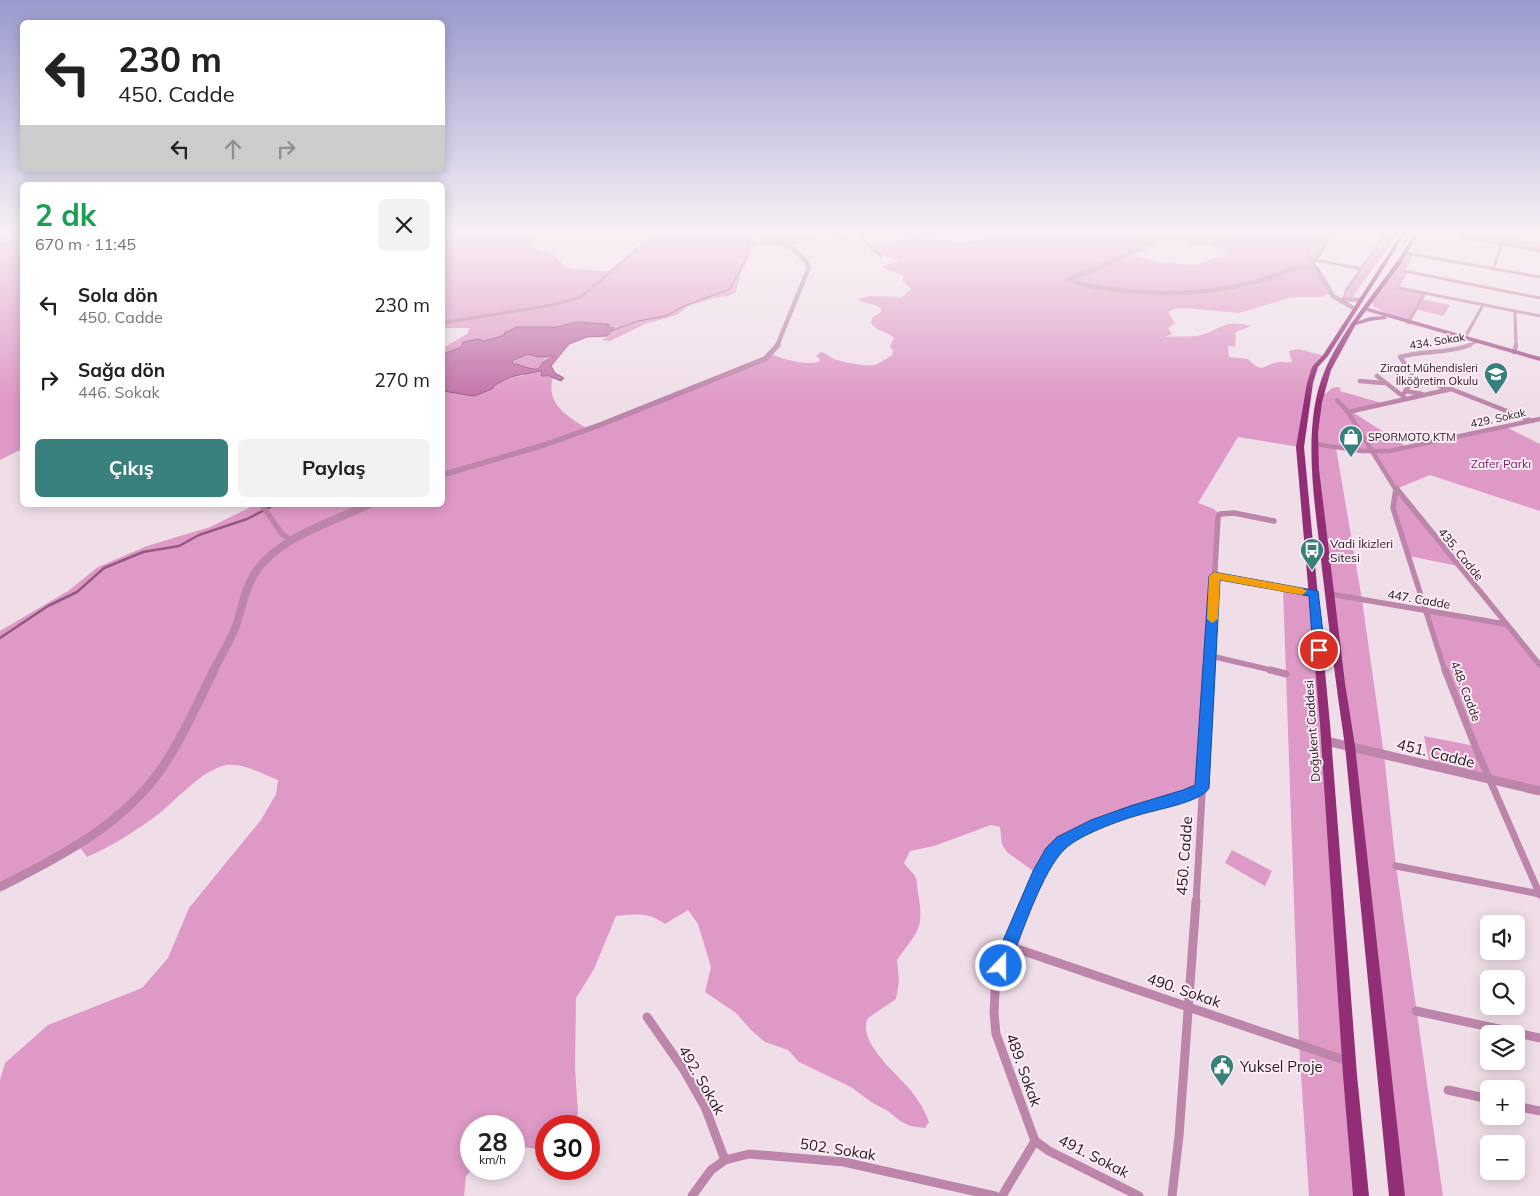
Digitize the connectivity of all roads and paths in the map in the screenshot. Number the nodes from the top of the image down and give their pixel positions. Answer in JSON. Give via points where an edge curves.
{"nodes":[{"id":1,"x":591,"y":289,"type":"edge"},
{"id":2,"x":800,"y":289,"type":"edge"},
{"id":3,"x":1107,"y":289,"type":"edge"},
{"id":4,"x":1217,"y":289,"type":"edge"},
{"id":5,"x":1328,"y":289,"type":"edge"},
{"id":6,"x":1347,"y":289,"type":"edge"},
{"id":7,"x":1371,"y":289,"type":"edge"},
{"id":8,"x":1380,"y":289,"type":"edge"},
{"id":9,"x":1403,"y":289,"type":"edge"},
{"id":10,"x":1494,"y":289,"type":"edge"},
{"id":11,"x":1425,"y":293,"type":"junction"},
{"id":12,"x":1540,"y":298,"type":"edge"},
{"id":13,"x":1342,"y":299,"type":"junction"},
{"id":14,"x":1372,"y":300,"type":"junction"},
{"id":15,"x":1484,"y":305,"type":"junction"},
{"id":16,"x":1360,"y":307,"type":"junction"},
{"id":17,"x":1515,"y":311,"type":"junction"},
{"id":18,"x":1540,"y":316,"type":"edge"},
{"id":19,"x":1400,"y":321,"type":"junction"},
{"id":20,"x":445,"y":323,"type":"edge"},
{"id":21,"x":1353,"y":324,"type":"junction"},
{"id":22,"x":1464,"y":339,"type":"junction"},
{"id":23,"x":1476,"y":342,"type":"junction"},
{"id":24,"x":1514,"y":352,"type":"junction"},
{"id":25,"x":1531,"y":356,"type":"joint"},
{"id":26,"x":1540,"y":359,"type":"edge"},
{"id":27,"x":1377,"y":376,"type":"dead end"},
{"id":28,"x":1413,"y":380,"type":"junction"},
{"id":29,"x":1360,"y":381,"type":"dead end"},
{"id":30,"x":1383,"y":383,"type":"junction"},
{"id":31,"x":1447,"y":390,"type":"junction"},
{"id":32,"x":1404,"y":395,"type":"junction"},
{"id":33,"x":1426,"y":395,"type":"junction"},
{"id":34,"x":1337,"y":400,"type":"dead end"},
{"id":35,"x":1348,"y":412,"type":"junction"},
{"id":36,"x":1540,"y":419,"type":"edge"},
{"id":37,"x":1532,"y":421,"type":"junction"},
{"id":38,"x":1315,"y":444,"type":"junction"},
{"id":39,"x":1371,"y":452,"type":"junction"},
{"id":40,"x":445,"y":474,"type":"edge"},
{"id":41,"x":1396,"y":489,"type":"junction"},
{"id":42,"x":263,"y":507,"type":"edge"},
{"id":43,"x":364,"y":507,"type":"edge"},
{"id":44,"x":1274,"y":521,"type":"dead end"},
{"id":45,"x":292,"y":540,"type":"junction"},
{"id":46,"x":1214,"y":576,"type":"junction"},
{"id":47,"x":1314,"y":594,"type":"junction"},
{"id":48,"x":1330,"y":594,"type":"junction"},
{"id":49,"x":1427,"y":612,"type":"junction"},
{"id":50,"x":1505,"y":624,"type":"junction"},
{"id":51,"x":1211,"y":656,"type":"junction"},
{"id":52,"x":1540,"y":665,"type":"edge"},
{"id":53,"x":1286,"y":674,"type":"dead end"},
{"id":54,"x":1326,"y":740,"type":"junction"},
{"id":55,"x":1350,"y":746,"type":"junction"},
{"id":56,"x":1491,"y":781,"type":"junction"},
{"id":57,"x":1202,"y":788,"type":"junction"},
{"id":58,"x":1540,"y":791,"type":"edge"},
{"id":59,"x":1396,"y":866,"type":"dead end"},
{"id":60,"x":0,"y":887,"type":"edge"},
{"id":61,"x":1540,"y":894,"type":"edge"},
{"id":62,"x":1008,"y":946,"type":"junction"},
{"id":63,"x":1187,"y":1005,"type":"junction"},
{"id":64,"x":1416,"y":1011,"type":"dead end"},
{"id":65,"x":647,"y":1018,"type":"dead end"},
{"id":66,"x":1540,"y":1038,"type":"edge"},
{"id":67,"x":1349,"y":1061,"type":"junction"},
{"id":68,"x":1448,"y":1090,"type":"dead end"},
{"id":69,"x":1480,"y":1097,"type":"edge"},
{"id":70,"x":1525,"y":1108,"type":"edge"},
{"id":71,"x":1540,"y":1111,"type":"edge"},
{"id":72,"x":1036,"y":1142,"type":"junction"},
{"id":73,"x":725,"y":1160,"type":"junction"},
{"id":74,"x":692,"y":1196,"type":"edge"},
{"id":75,"x":995,"y":1196,"type":"edge"},
{"id":76,"x":1002,"y":1196,"type":"edge"},
{"id":77,"x":1139,"y":1196,"type":"edge"},
{"id":78,"x":1172,"y":1196,"type":"edge"},
{"id":79,"x":1361,"y":1196,"type":"edge"},
{"id":80,"x":1397,"y":1196,"type":"edge"}],
"edges":[{"from":1,"to":20,"type":"street","via":[[581,297],[552,305]]},
{"from":2,"to":40,"type":"street","via":[[777,347],[751,365],[544,445]]},
{"from":3,"to":4,"type":"street","via":[[1158,295]]},
{"from":5,"to":13,"type":"street","via":[[1332,296]]},
{"from":6,"to":13,"type":"street"},
{"from":7,"to":16,"type":"main road","name":"Doğukent Caddesi"},
{"from":8,"to":14,"type":"main road","name":"Doğukent Caddesi"},
{"from":9,"to":11,"type":"street"},
{"from":10,"to":12,"type":"street"},
{"from":11,"to":15,"type":"street"},
{"from":11,"to":19,"type":"street"},
{"from":13,"to":16,"type":"street"},
{"from":13,"to":16,"type":"street"},
{"from":14,"to":16,"type":"main road","name":"Doğukent Caddesi"},
{"from":14,"to":19,"type":"main road","via":[[1376,309]]},
{"from":15,"to":17,"type":"street"},
{"from":15,"to":22,"type":"street"},
{"from":16,"to":19,"type":"main road"},
{"from":16,"to":21,"type":"main road","name":"Doğukent Caddesi"},
{"from":16,"to":47,"type":"main road","name":"Doğukent Caddesi","via":[[1316,366],[1305,409],[1300,447]]},
{"from":17,"to":18,"type":"street"},
{"from":17,"to":24,"type":"street"},
{"from":19,"to":21,"type":"main road","via":[[1372,318]]},
{"from":19,"to":22,"type":"main road"},
{"from":21,"to":38,"type":"main road","name":"Doğukent Caddesi","via":[[1322,387]]},
{"from":22,"to":23,"type":"main road"},
{"from":23,"to":24,"type":"main road"},
{"from":23,"to":28,"type":"street","name":"434. Sokak","via":[[1400,357]]},
{"from":24,"to":25,"type":"main road"},
{"from":25,"to":26,"type":"main road"},
{"from":27,"to":30,"type":"street"},
{"from":28,"to":31,"type":"street","via":[[1436,384]]},
{"from":28,"to":32,"type":"street"},
{"from":29,"to":30,"type":"street"},
{"from":30,"to":32,"type":"street"},
{"from":31,"to":33,"type":"street"},
{"from":31,"to":37,"type":"street"},
{"from":32,"to":33,"type":"street"},
{"from":32,"to":33,"type":"street"},
{"from":32,"to":35,"type":"street"},
{"from":34,"to":35,"type":"street","name":"435. Cadde"},
{"from":35,"to":39,"type":"street","name":"435. Cadde"},
{"from":36,"to":37,"type":"street","name":"429. Sokak"},
{"from":37,"to":39,"type":"street","name":"429. Sokak","via":[[1396,450]]},
{"from":38,"to":39,"type":"street","name":"429. Sokak"},
{"from":38,"to":48,"type":"main road","name":"Doğukent Caddesi"},
{"from":39,"to":41,"type":"street","name":"435. Cadde"},
{"from":41,"to":49,"type":"street","name":"448. Cadde","via":[[1393,508]]},
{"from":41,"to":50,"type":"street","name":"435. Cadde"},
{"from":42,"to":45,"type":"street","via":[[282,534]]},
{"from":43,"to":45,"type":"street"},
{"from":44,"to":46,"type":"street","name":"450. Cadde","via":[[1234,513],[1220,514]]},
{"from":45,"to":60,"type":"street","via":[[255,572],[221,658],[181,737],[149,785],[125,811],[84,841]]},
{"from":46,"to":47,"type":"street"},
{"from":46,"to":51,"type":"street","name":"450. Cadde"},
{"from":47,"to":54,"type":"main road","name":"Doğukent Caddesi"},
{"from":48,"to":49,"type":"street","name":"447. Cadde"},
{"from":48,"to":55,"type":"main road","name":"Doğukent Caddesi"},
{"from":49,"to":50,"type":"street","name":"447. Cadde"},
{"from":49,"to":56,"type":"street","name":"448. Cadde","via":[[1446,673]]},
{"from":50,"to":52,"type":"street","name":"435. Cadde"},
{"from":51,"to":53,"type":"street"},
{"from":51,"to":57,"type":"street","name":"450. Cadde"},
{"from":54,"to":55,"type":"street","name":"451. Cadde"},
{"from":54,"to":67,"type":"main road","name":"Doğukent Caddesi"},
{"from":55,"to":56,"type":"street","name":"451. Cadde"},
{"from":55,"to":80,"type":"main road","name":"Doğukent Caddesi"},
{"from":56,"to":58,"type":"street","name":"451. Cadde"},
{"from":56,"to":61,"type":"street","name":"448. Cadde"},
{"from":57,"to":62,"type":"street","name":"489. Sokak","via":[[1096,825],[1062,842],[1051,853],[1039,875]]},
{"from":57,"to":63,"type":"street","name":"450. Cadde"},
{"from":59,"to":61,"type":"street"},
{"from":62,"to":63,"type":"street","name":"490. Sokak"},
{"from":62,"to":72,"type":"street","name":"489. Sokak","via":[[997,976],[993,1019]]},
{"from":63,"to":67,"type":"street","name":"490. Sokak"},
{"from":63,"to":78,"type":"street","name":"450. Cadde"},
{"from":64,"to":66,"type":"street"},
{"from":65,"to":73,"type":"street","name":"492. Sokak","via":[[684,1070],[705,1107]]},
{"from":67,"to":79,"type":"main road","name":"Doğukent Caddesi"},
{"from":68,"to":69,"type":"street"},
{"from":70,"to":71,"type":"street"},
{"from":72,"to":76,"type":"street"},
{"from":72,"to":77,"type":"street","name":"491. Sokak"},
{"from":73,"to":74,"type":"street","name":"502. Sokak","via":[[711,1170]]},
{"from":73,"to":75,"type":"street","name":"502. Sokak","via":[[749,1154],[844,1162]]}]}
